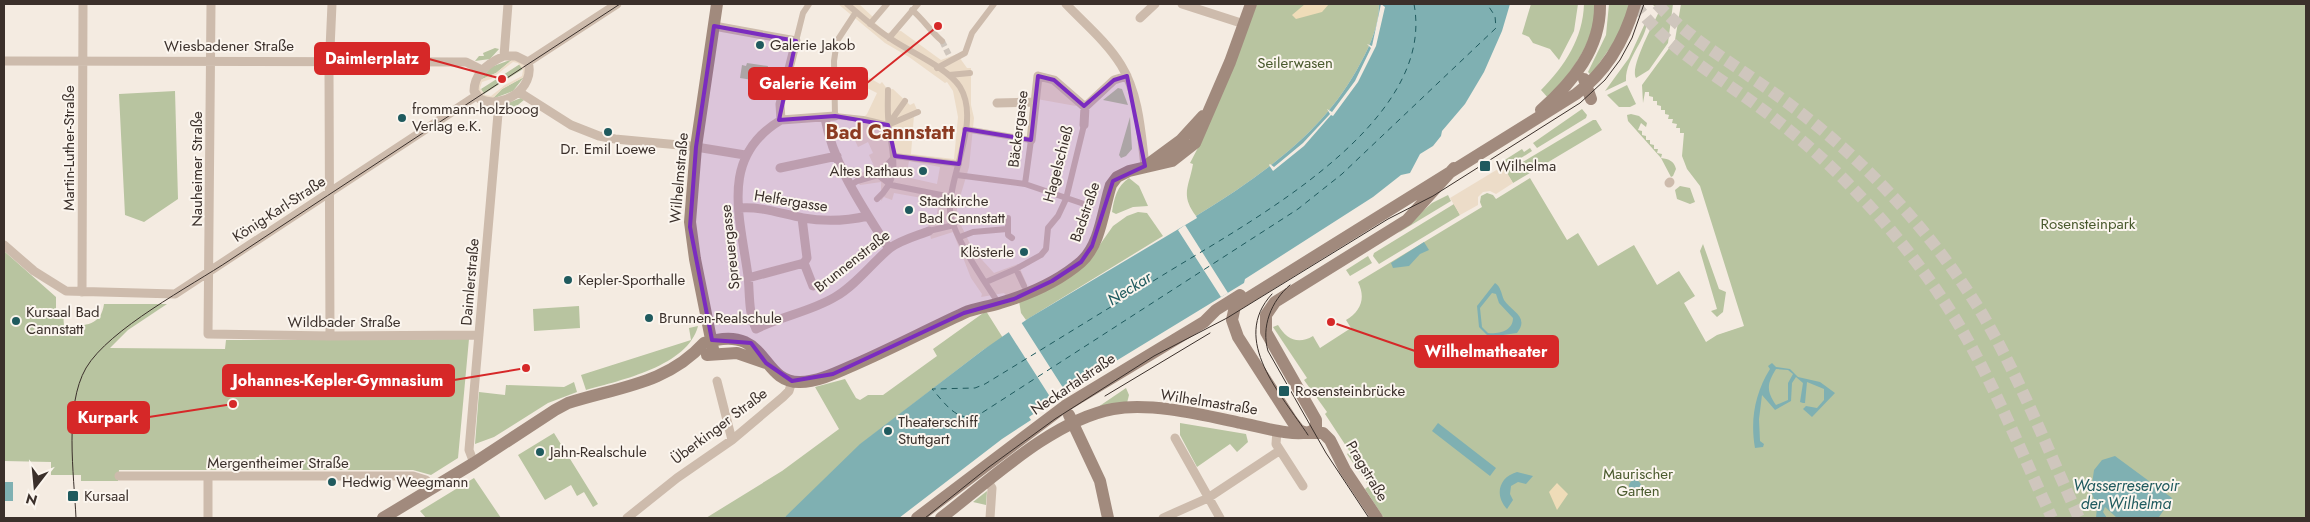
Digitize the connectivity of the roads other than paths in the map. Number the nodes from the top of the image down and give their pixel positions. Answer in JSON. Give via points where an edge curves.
{"nodes":[{"id":1,"x":83,"y":4,"type":"edge"},
{"id":2,"x":211,"y":4,"type":"edge"},
{"id":3,"x":332,"y":4,"type":"edge"},
{"id":4,"x":508,"y":4,"type":"edge"},
{"id":5,"x":617,"y":4,"type":"edge"},
{"id":6,"x":717,"y":4,"type":"edge"},
{"id":7,"x":809,"y":4,"type":"edge"},
{"id":8,"x":847,"y":4,"type":"edge"},
{"id":9,"x":887,"y":4,"type":"edge"},
{"id":10,"x":918,"y":4,"type":"edge"},
{"id":11,"x":994,"y":4,"type":"edge"},
{"id":12,"x":1066,"y":4,"type":"edge"},
{"id":13,"x":1155,"y":4,"type":"edge"},
{"id":14,"x":1182,"y":4,"type":"edge"},
{"id":15,"x":1250,"y":4,"type":"edge"},
{"id":16,"x":1600,"y":4,"type":"edge"},
{"id":17,"x":1607,"y":4,"type":"edge"},
{"id":18,"x":1635,"y":4,"type":"edge"},
{"id":19,"x":912,"y":10,"type":"junction"},
{"id":20,"x":856,"y":12,"type":"junction"},
{"id":21,"x":1140,"y":18,"type":"dead end"},
{"id":22,"x":870,"y":24,"type":"junction"},
{"id":23,"x":1244,"y":24,"type":"junction"},
{"id":24,"x":714,"y":26,"type":"junction"},
{"id":25,"x":889,"y":38,"type":"junction"},
{"id":26,"x":796,"y":41,"type":"junction"},
{"id":27,"x":942,"y":41,"type":"tunnel mouth"},
{"id":28,"x":504,"y":56,"type":"junction"},
{"id":29,"x":83,"y":60,"type":"junction"},
{"id":30,"x":210,"y":60,"type":"junction"},
{"id":31,"x":4,"y":61,"type":"edge"},
{"id":32,"x":330,"y":61,"type":"junction"},
{"id":33,"x":528,"y":62,"type":"junction"},
{"id":34,"x":936,"y":68,"type":"junction"},
{"id":35,"x":482,"y":70,"type":"junction"},
{"id":36,"x":970,"y":73,"type":"dead end"},
{"id":37,"x":949,"y":75,"type":"junction"},
{"id":38,"x":1127,"y":76,"type":"junction"},
{"id":39,"x":1568,"y":84,"type":"junction"},
{"id":40,"x":1590,"y":88,"type":"junction"},
{"id":41,"x":888,"y":90,"type":"dead end"},
{"id":42,"x":519,"y":92,"type":"junction"},
{"id":43,"x":476,"y":96,"type":"junction"},
{"id":44,"x":906,"y":101,"type":"dead end"},
{"id":45,"x":499,"y":102,"type":"junction"},
{"id":46,"x":1035,"y":102,"type":"junction"},
{"id":47,"x":997,"y":103,"type":"dead end"},
{"id":48,"x":1085,"y":107,"type":"junction"},
{"id":49,"x":1210,"y":108,"type":"junction"},
{"id":50,"x":918,"y":112,"type":"dead end"},
{"id":51,"x":835,"y":116,"type":"junction"},
{"id":52,"x":825,"y":118,"type":"junction"},
{"id":53,"x":781,"y":120,"type":"junction"},
{"id":54,"x":888,"y":125,"type":"junction"},
{"id":55,"x":1084,"y":125,"type":"joint"},
{"id":56,"x":1520,"y":128,"type":"junction"},
{"id":57,"x":965,"y":129,"type":"junction"},
{"id":58,"x":1031,"y":140,"type":"junction"},
{"id":59,"x":696,"y":147,"type":"junction"},
{"id":60,"x":745,"y":155,"type":"junction"},
{"id":61,"x":837,"y":156,"type":"junction"},
{"id":62,"x":895,"y":156,"type":"junction"},
{"id":63,"x":959,"y":164,"type":"junction"},
{"id":64,"x":1145,"y":166,"type":"junction"},
{"id":65,"x":780,"y":168,"type":"dead end"},
{"id":66,"x":1454,"y":168,"type":"junction"},
{"id":67,"x":878,"y":175,"type":"junction"},
{"id":68,"x":957,"y":175,"type":"junction"},
{"id":69,"x":1025,"y":184,"type":"junction"},
{"id":70,"x":851,"y":185,"type":"junction"},
{"id":71,"x":891,"y":185,"type":"junction"},
{"id":72,"x":330,"y":192,"type":"junction"},
{"id":73,"x":951,"y":197,"type":"junction"},
{"id":74,"x":1066,"y":199,"type":"junction"},
{"id":75,"x":877,"y":200,"type":"dead end"},
{"id":76,"x":1090,"y":206,"type":"dead end"},
{"id":77,"x":739,"y":208,"type":"junction"},
{"id":78,"x":868,"y":216,"type":"junction"},
{"id":79,"x":802,"y":218,"type":"junction"},
{"id":80,"x":1008,"y":218,"type":"dead end"},
{"id":81,"x":954,"y":225,"type":"junction"},
{"id":82,"x":1006,"y":228,"type":"junction"},
{"id":83,"x":929,"y":231,"type":"joint"},
{"id":84,"x":960,"y":237,"type":"junction"},
{"id":85,"x":1012,"y":238,"type":"dead end"},
{"id":86,"x":4,"y":245,"type":"edge"},
{"id":87,"x":889,"y":249,"type":"junction"},
{"id":88,"x":804,"y":264,"type":"junction"},
{"id":89,"x":1016,"y":269,"type":"junction"},
{"id":90,"x":210,"y":271,"type":"junction"},
{"id":91,"x":748,"y":278,"type":"junction"},
{"id":92,"x":986,"y":282,"type":"junction"},
{"id":93,"x":813,"y":286,"type":"dead end"},
{"id":94,"x":1024,"y":286,"type":"dead end"},
{"id":95,"x":82,"y":292,"type":"junction"},
{"id":96,"x":1254,"y":292,"type":"junction"},
{"id":97,"x":1275,"y":302,"type":"joint"},
{"id":98,"x":999,"y":304,"type":"junction"},
{"id":99,"x":756,"y":329,"type":"junction"},
{"id":100,"x":208,"y":334,"type":"joint"},
{"id":101,"x":479,"y":334,"type":"junction"},
{"id":102,"x":330,"y":336,"type":"junction"},
{"id":103,"x":1238,"y":337,"type":"joint"},
{"id":104,"x":712,"y":340,"type":"junction"},
{"id":105,"x":749,"y":349,"type":"junction"},
{"id":106,"x":714,"y":354,"type":"junction"},
{"id":107,"x":690,"y":358,"type":"junction"},
{"id":108,"x":717,"y":381,"type":"dead end"},
{"id":109,"x":792,"y":382,"type":"junction"},
{"id":110,"x":1308,"y":405,"type":"junction"},
{"id":111,"x":1068,"y":413,"type":"junction"},
{"id":112,"x":1277,"y":430,"type":"junction"},
{"id":113,"x":1306,"y":433,"type":"junction"},
{"id":114,"x":1175,"y":438,"type":"dead end"},
{"id":115,"x":732,"y":440,"type":"junction"},
{"id":116,"x":1330,"y":440,"type":"junction"},
{"id":117,"x":1279,"y":451,"type":"junction"},
{"id":118,"x":474,"y":463,"type":"junction"},
{"id":119,"x":119,"y":476,"type":"dead end"},
{"id":120,"x":208,"y":477,"type":"junction"},
{"id":121,"x":988,"y":482,"type":"junction"},
{"id":122,"x":1303,"y":486,"type":"dead end"},
{"id":123,"x":432,"y":489,"type":"junction"},
{"id":124,"x":1208,"y":498,"type":"junction"},
{"id":125,"x":208,"y":518,"type":"edge"},
{"id":126,"x":383,"y":518,"type":"edge"},
{"id":127,"x":627,"y":518,"type":"edge"},
{"id":128,"x":917,"y":518,"type":"edge"},
{"id":129,"x":940,"y":518,"type":"edge"},
{"id":130,"x":990,"y":518,"type":"edge"},
{"id":131,"x":1108,"y":518,"type":"edge"},
{"id":132,"x":1164,"y":518,"type":"edge"},
{"id":133,"x":1220,"y":518,"type":"edge"},
{"id":134,"x":1377,"y":518,"type":"edge"}],
"edges":[{"from":1,"to":29,"type":"street","name":"Martin-Luther-Straße"},
{"from":2,"to":30,"type":"street","name":"Nauheimer Straße"},
{"from":3,"to":32,"type":"street"},
{"from":4,"to":28,"type":"street"},
{"from":5,"to":33,"type":"street"},
{"from":6,"to":24,"type":"main road","name":"Wilhelmstraße"},
{"from":7,"to":26,"type":"street","via":[[803,13]]},
{"from":8,"to":20,"type":"street"},
{"from":9,"to":22,"type":"street"},
{"from":10,"to":19,"type":"street"},
{"from":11,"to":34,"type":"street","via":[[972,33],[965,53]]},
{"from":12,"to":38,"type":"street","via":[[1110,50]]},
{"from":13,"to":21,"type":"street"},
{"from":14,"to":23,"type":"street"},
{"from":15,"to":23,"type":"main road"},
{"from":16,"to":39,"type":"main road","name":"Neckartalstraße","via":[[1599,23],[1592,46]]},
{"from":17,"to":40,"type":"main road"},
{"from":18,"to":40,"type":"main road","name":"Neckartalstraße","via":[[1624,34]]},
{"from":19,"to":25,"type":"street"},
{"from":19,"to":27,"type":"street"},
{"from":20,"to":22,"type":"street"},
{"from":20,"to":51,"type":"street","via":[[837,41]]},
{"from":22,"to":25,"type":"street"},
{"from":23,"to":49,"type":"main road"},
{"from":24,"to":26,"type":"street"},
{"from":24,"to":59,"type":"main road","name":"Wilhelmstraße"},
{"from":25,"to":34,"type":"street"},
{"from":26,"to":53,"type":"street","via":[[780,104]]},
{"from":28,"to":33,"type":"street","via":[[516,56]]},
{"from":28,"to":35,"type":"street"},
{"from":29,"to":30,"type":"street","name":"Wiesbadener Straße"},
{"from":29,"to":31,"type":"street","name":"Wiesbadener Straße"},
{"from":29,"to":95,"type":"street","name":"Martin-Luther-Straße"},
{"from":30,"to":32,"type":"street","name":"Wiesbadener Straße"},
{"from":30,"to":90,"type":"street","name":"Nauheimer Straße"},
{"from":32,"to":35,"type":"street","name":"Wiesbadener Straße","via":[[466,62]]},
{"from":32,"to":72,"type":"street"},
{"from":33,"to":42,"type":"street","via":[[527,78]]},
{"from":34,"to":37,"type":"street"},
{"from":35,"to":43,"type":"street","via":[[474,88]]},
{"from":36,"to":37,"type":"street"},
{"from":37,"to":57,"type":"street","via":[[960,87],[966,106]]},
{"from":38,"to":48,"type":"street","via":[[1114,80]]},
{"from":38,"to":64,"type":"street","via":[[1139,121]]},
{"from":39,"to":40,"type":"main road","via":[[1576,79]]},
{"from":39,"to":56,"type":"main road","name":"Neckartalstraße"},
{"from":40,"to":56,"type":"main road","name":"Neckartalstraße"},
{"from":41,"to":54,"type":"street"},
{"from":42,"to":45,"type":"street"},
{"from":42,"to":59,"type":"street","via":[[571,125],[599,136]]},
{"from":43,"to":45,"type":"street","via":[[483,101]]},
{"from":43,"to":72,"type":"street","name":"König-Karl-Straße"},
{"from":44,"to":54,"type":"street"},
{"from":45,"to":101,"type":"street","name":"Daimlerstraße"},
{"from":46,"to":47,"type":"street"},
{"from":46,"to":48,"type":"street","name":"Bäckergasse","via":[[1038,76],[1054,80]]},
{"from":46,"to":58,"type":"street","name":"Bäckergasse"},
{"from":48,"to":55,"type":"street","name":"Hagelschieß"},
{"from":49,"to":64,"type":"main road","via":[[1181,140]]},
{"from":49,"to":64,"type":"main road","via":[[1200,136],[1191,147],[1176,159]]},
{"from":50,"to":54,"type":"street"},
{"from":51,"to":52,"type":"street"},
{"from":51,"to":54,"type":"street"},
{"from":52,"to":53,"type":"street"},
{"from":52,"to":61,"type":"street","via":[[828,137]]},
{"from":53,"to":60,"type":"street","name":"Spreuergasse","via":[[767,128]]},
{"from":54,"to":62,"type":"street"},
{"from":55,"to":74,"type":"street","name":"Hagelschieß"},
{"from":56,"to":66,"type":"main road","name":"Neckartalstraße"},
{"from":57,"to":58,"type":"street"},
{"from":57,"to":63,"type":"street"},
{"from":58,"to":69,"type":"street","name":"Bäckergasse"},
{"from":59,"to":60,"type":"street"},
{"from":59,"to":104,"type":"main road","name":"Wilhelmstraße","via":[[690,227]]},
{"from":60,"to":77,"type":"street","name":"Spreuergasse","via":[[739,182]]},
{"from":61,"to":65,"type":"street"},
{"from":61,"to":70,"type":"street"},
{"from":62,"to":63,"type":"street"},
{"from":62,"to":67,"type":"street"},
{"from":62,"to":71,"type":"street"},
{"from":63,"to":68,"type":"street"},
{"from":64,"to":98,"type":"main road","name":"Badstraße","via":[[1124,173],[1113,181],[1094,241],[1081,262],[1035,289]]},
{"from":66,"to":96,"type":"main road","name":"Neckartalstraße"},
{"from":66,"to":97,"type":"main road","name":"Neckartalstraße","via":[[1407,220]]},
{"from":67,"to":70,"type":"street"},
{"from":67,"to":71,"type":"street"},
{"from":68,"to":69,"type":"street"},
{"from":68,"to":73,"type":"street"},
{"from":69,"to":74,"type":"street"},
{"from":70,"to":78,"type":"street"},
{"from":71,"to":73,"type":"street"},
{"from":71,"to":75,"type":"street"},
{"from":72,"to":90,"type":"street","name":"König-Karl-Straße"},
{"from":72,"to":102,"type":"street"},
{"from":73,"to":81,"type":"street"},
{"from":74,"to":76,"type":"street"},
{"from":74,"to":89,"type":"street","name":"Hagelschieß","via":[[1048,228],[1046,248],[1041,256]]},
{"from":77,"to":79,"type":"street","name":"Helfergasse","via":[[753,207]]},
{"from":77,"to":91,"type":"street","name":"Spreuergasse"},
{"from":78,"to":79,"type":"street","name":"Helfergasse","via":[[846,221]]},
{"from":78,"to":87,"type":"street"},
{"from":79,"to":88,"type":"street","via":[[807,258]]},
{"from":80,"to":82,"type":"street"},
{"from":81,"to":83,"type":"street","name":"Brunnenstraße"},
{"from":81,"to":84,"type":"street"},
{"from":82,"to":84,"type":"street"},
{"from":82,"to":85,"type":"street"},
{"from":83,"to":87,"type":"street","name":"Brunnenstraße"},
{"from":84,"to":92,"type":"street"},
{"from":86,"to":95,"type":"street","name":"König-Karl-Straße","via":[[60,288]]},
{"from":87,"to":99,"type":"street","name":"Brunnenstraße","via":[[838,296],[821,306]]},
{"from":88,"to":91,"type":"street"},
{"from":88,"to":93,"type":"street"},
{"from":89,"to":92,"type":"street","name":"Hagelschieß"},
{"from":89,"to":94,"type":"street"},
{"from":90,"to":95,"type":"street","name":"König-Karl-Straße","via":[[175,294]]},
{"from":90,"to":100,"type":"street","name":"Nauheimer Straße"},
{"from":91,"to":99,"type":"street","name":"Spreuergasse","via":[[750,313]]},
{"from":92,"to":98,"type":"street"},
{"from":96,"to":103,"type":"main road","name":"Neckartalstraße","via":[[1236,304],[1232,320]]},
{"from":96,"to":111,"type":"main road","name":"Neckartalstraße","via":[[1238,295],[1207,320]]},
{"from":97,"to":110,"type":"main road","name":"Pragstraße","via":[[1268,312],[1266,334]]},
{"from":98,"to":109,"type":"main road","via":[[964,313],[833,374]]},
{"from":99,"to":105,"type":"street"},
{"from":100,"to":102,"type":"street","name":"Wildbader Straße"},
{"from":101,"to":102,"type":"street","name":"Wildbader Straße"},
{"from":101,"to":118,"type":"street","name":"Daimlerstraße","via":[[470,450]]},
{"from":103,"to":113,"type":"main road","name":"Pragstraße","via":[[1292,421]]},
{"from":104,"to":105,"type":"main road","via":[[735,339]]},
{"from":104,"to":106,"type":"main road","name":"Wilhelmstraße"},
{"from":104,"to":107,"type":"main road","via":[[704,343]]},
{"from":105,"to":106,"type":"main road"},
{"from":105,"to":109,"type":"main road"},
{"from":106,"to":107,"type":"main road"},
{"from":107,"to":118,"type":"main road","via":[[660,376],[568,403]]},
{"from":108,"to":115,"type":"street"},
{"from":109,"to":115,"type":"street","name":"Überkinger Straße","via":[[790,391]]},
{"from":110,"to":113,"type":"main road","via":[[1316,424]]},
{"from":110,"to":116,"type":"main road","name":"Pragstraße","via":[[1318,412]]},
{"from":111,"to":112,"type":"main road","name":"Wilhelmastraße","via":[[1128,408],[1179,412]]},
{"from":111,"to":121,"type":"main road","name":"Neckartalstraße","via":[[1035,446]]},
{"from":111,"to":128,"type":"main road","name":"Neckartalstraße"},
{"from":111,"to":131,"type":"main road","via":[[1100,481]]},
{"from":112,"to":113,"type":"main road","name":"Wilhelmastraße"},
{"from":112,"to":117,"type":"street"},
{"from":113,"to":116,"type":"main road","name":"Pragstraße","via":[[1323,433]]},
{"from":114,"to":124,"type":"street"},
{"from":115,"to":127,"type":"street","name":"Überkinger Straße"},
{"from":116,"to":134,"type":"main road","name":"Pragstraße","via":[[1345,470]]},
{"from":117,"to":122,"type":"street"},
{"from":117,"to":124,"type":"street"},
{"from":118,"to":123,"type":"main road"},
{"from":119,"to":120,"type":"street","name":"Mergentheimer Straße"},
{"from":120,"to":123,"type":"street","name":"Mergentheimer Straße","via":[[413,476],[426,480]]},
{"from":120,"to":125,"type":"street"},
{"from":121,"to":129,"type":"main road","name":"Neckartalstraße"},
{"from":121,"to":130,"type":"street","via":[[992,488]]},
{"from":123,"to":126,"type":"main road"},
{"from":124,"to":132,"type":"street"},
{"from":124,"to":133,"type":"street"}]}
